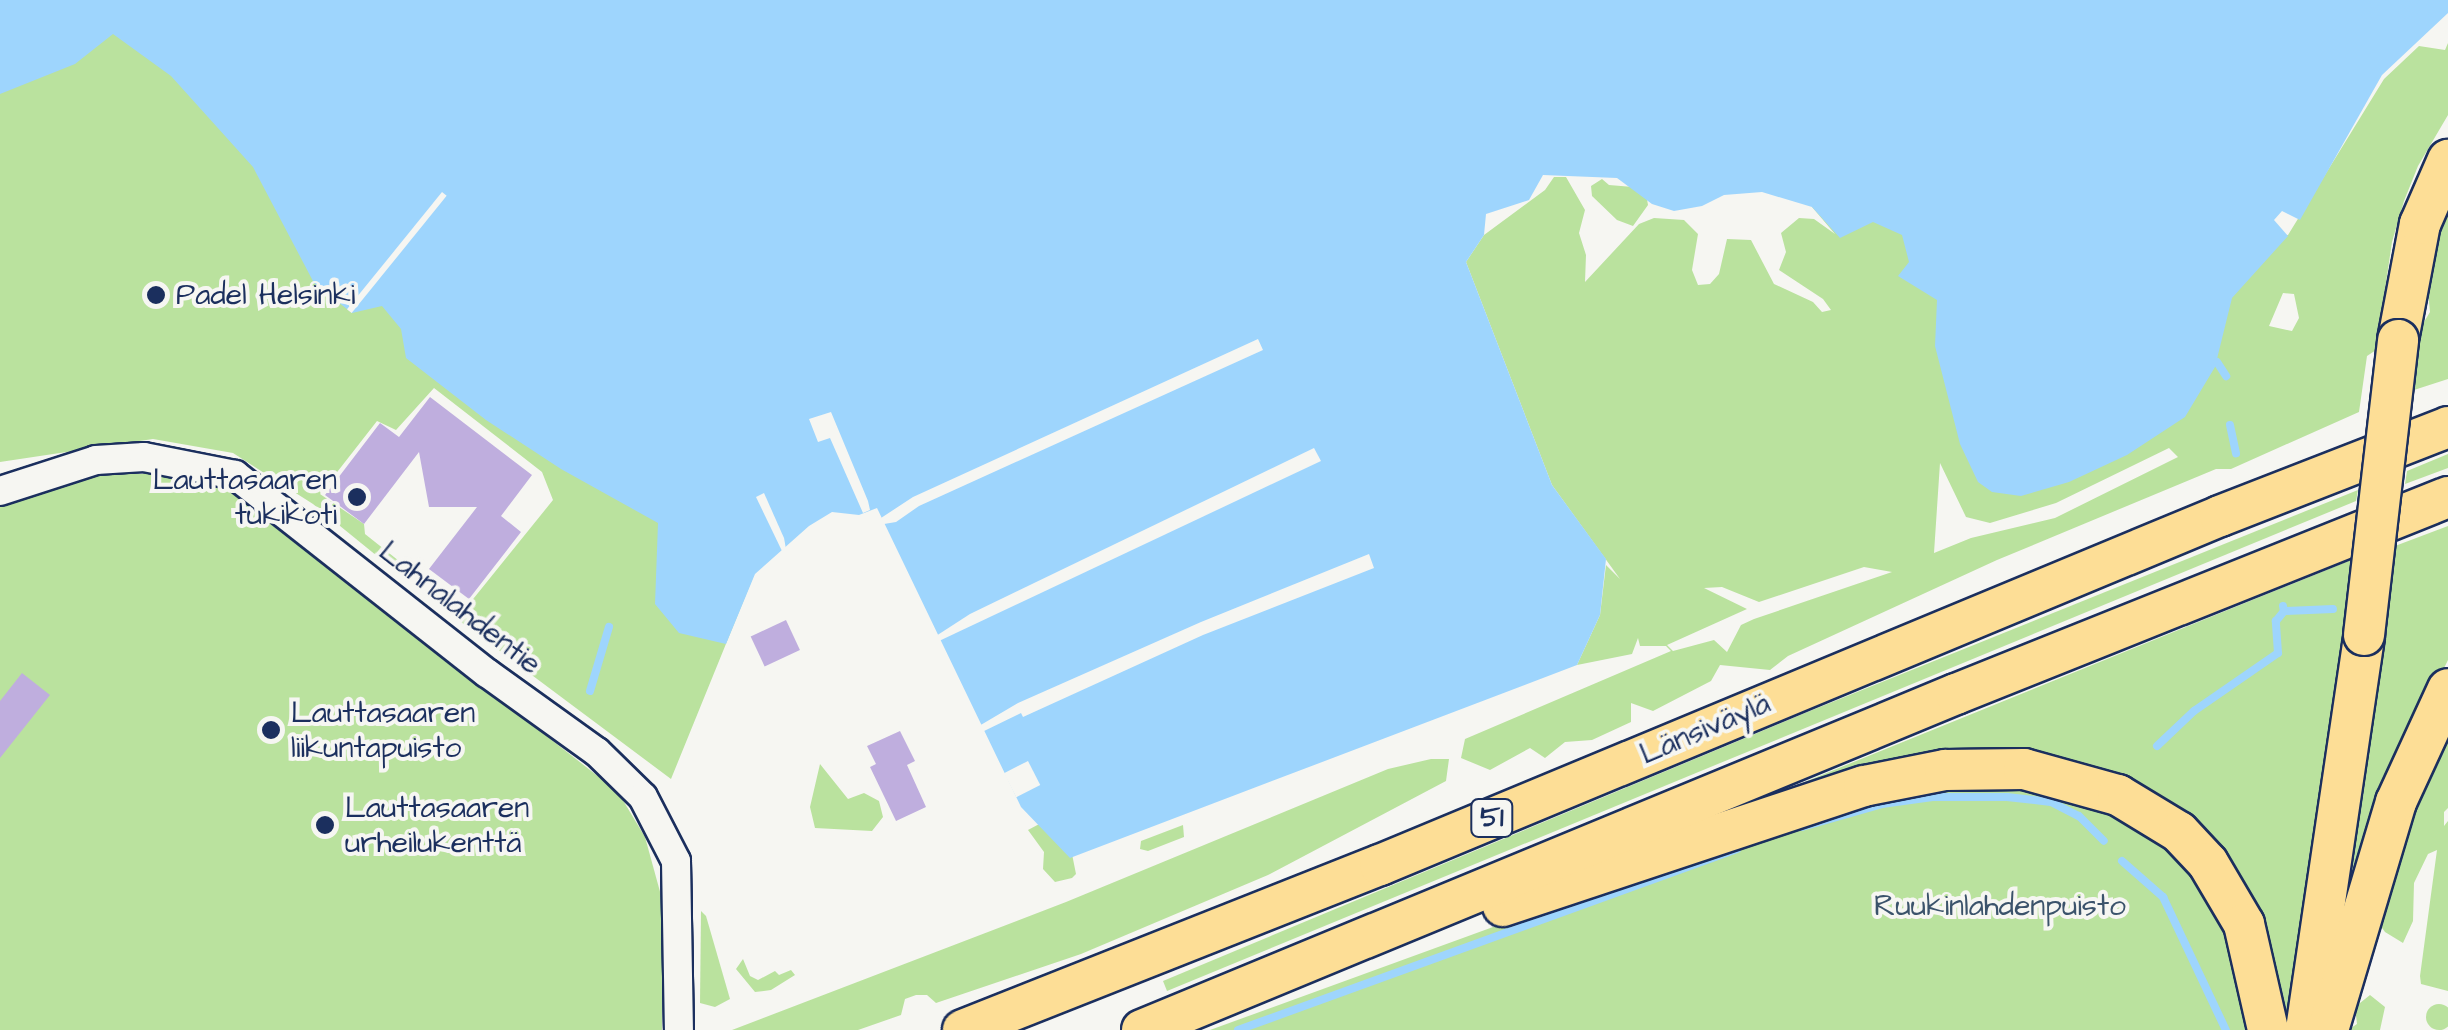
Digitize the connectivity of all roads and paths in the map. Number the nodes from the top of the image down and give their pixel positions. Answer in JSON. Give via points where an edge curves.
{"nodes":[{"id":1,"x":2448,"y":160,"type":"edge"},
{"id":2,"x":2441,"y":429,"type":"edge"},
{"id":3,"x":0,"y":491,"type":"edge"},
{"id":4,"x":2448,"y":497,"type":"edge"},
{"id":5,"x":2448,"y":689,"type":"edge"},
{"id":6,"x":1335,"y":953,"type":"junction"},
{"id":7,"x":679,"y":1030,"type":"edge"},
{"id":8,"x":962,"y":1030,"type":"edge"},
{"id":9,"x":1142,"y":1030,"type":"edge"},
{"id":10,"x":2268,"y":1030,"type":"edge"},
{"id":11,"x":2306,"y":1030,"type":"edge"},
{"id":12,"x":2328,"y":1030,"type":"edge"}],
"edges":[{"from":1,"to":11,"type":"highway","bridge":true,"via":[[2420,224],[2398,340],[2364,635]]},
{"from":2,"to":8,"type":"highway","name":"Länsiväylä","number":"51"},
{"from":3,"to":7,"type":"street","name":"Lahnalahdentie","via":[[96,460],[144,457],[235,475],[597,752],[644,797],[676,861]]},
{"from":4,"to":6,"type":"highway","number":"51"},
{"from":5,"to":12,"type":"highway","via":[[2396,802]]},
{"from":6,"to":9,"type":"highway","number":"51"},
{"from":6,"to":10,"type":"highway","via":[[1563,889],[1864,786],[1945,770],[2024,769],[2118,795],[2179,832],[2208,863],[2244,924]]}]}
